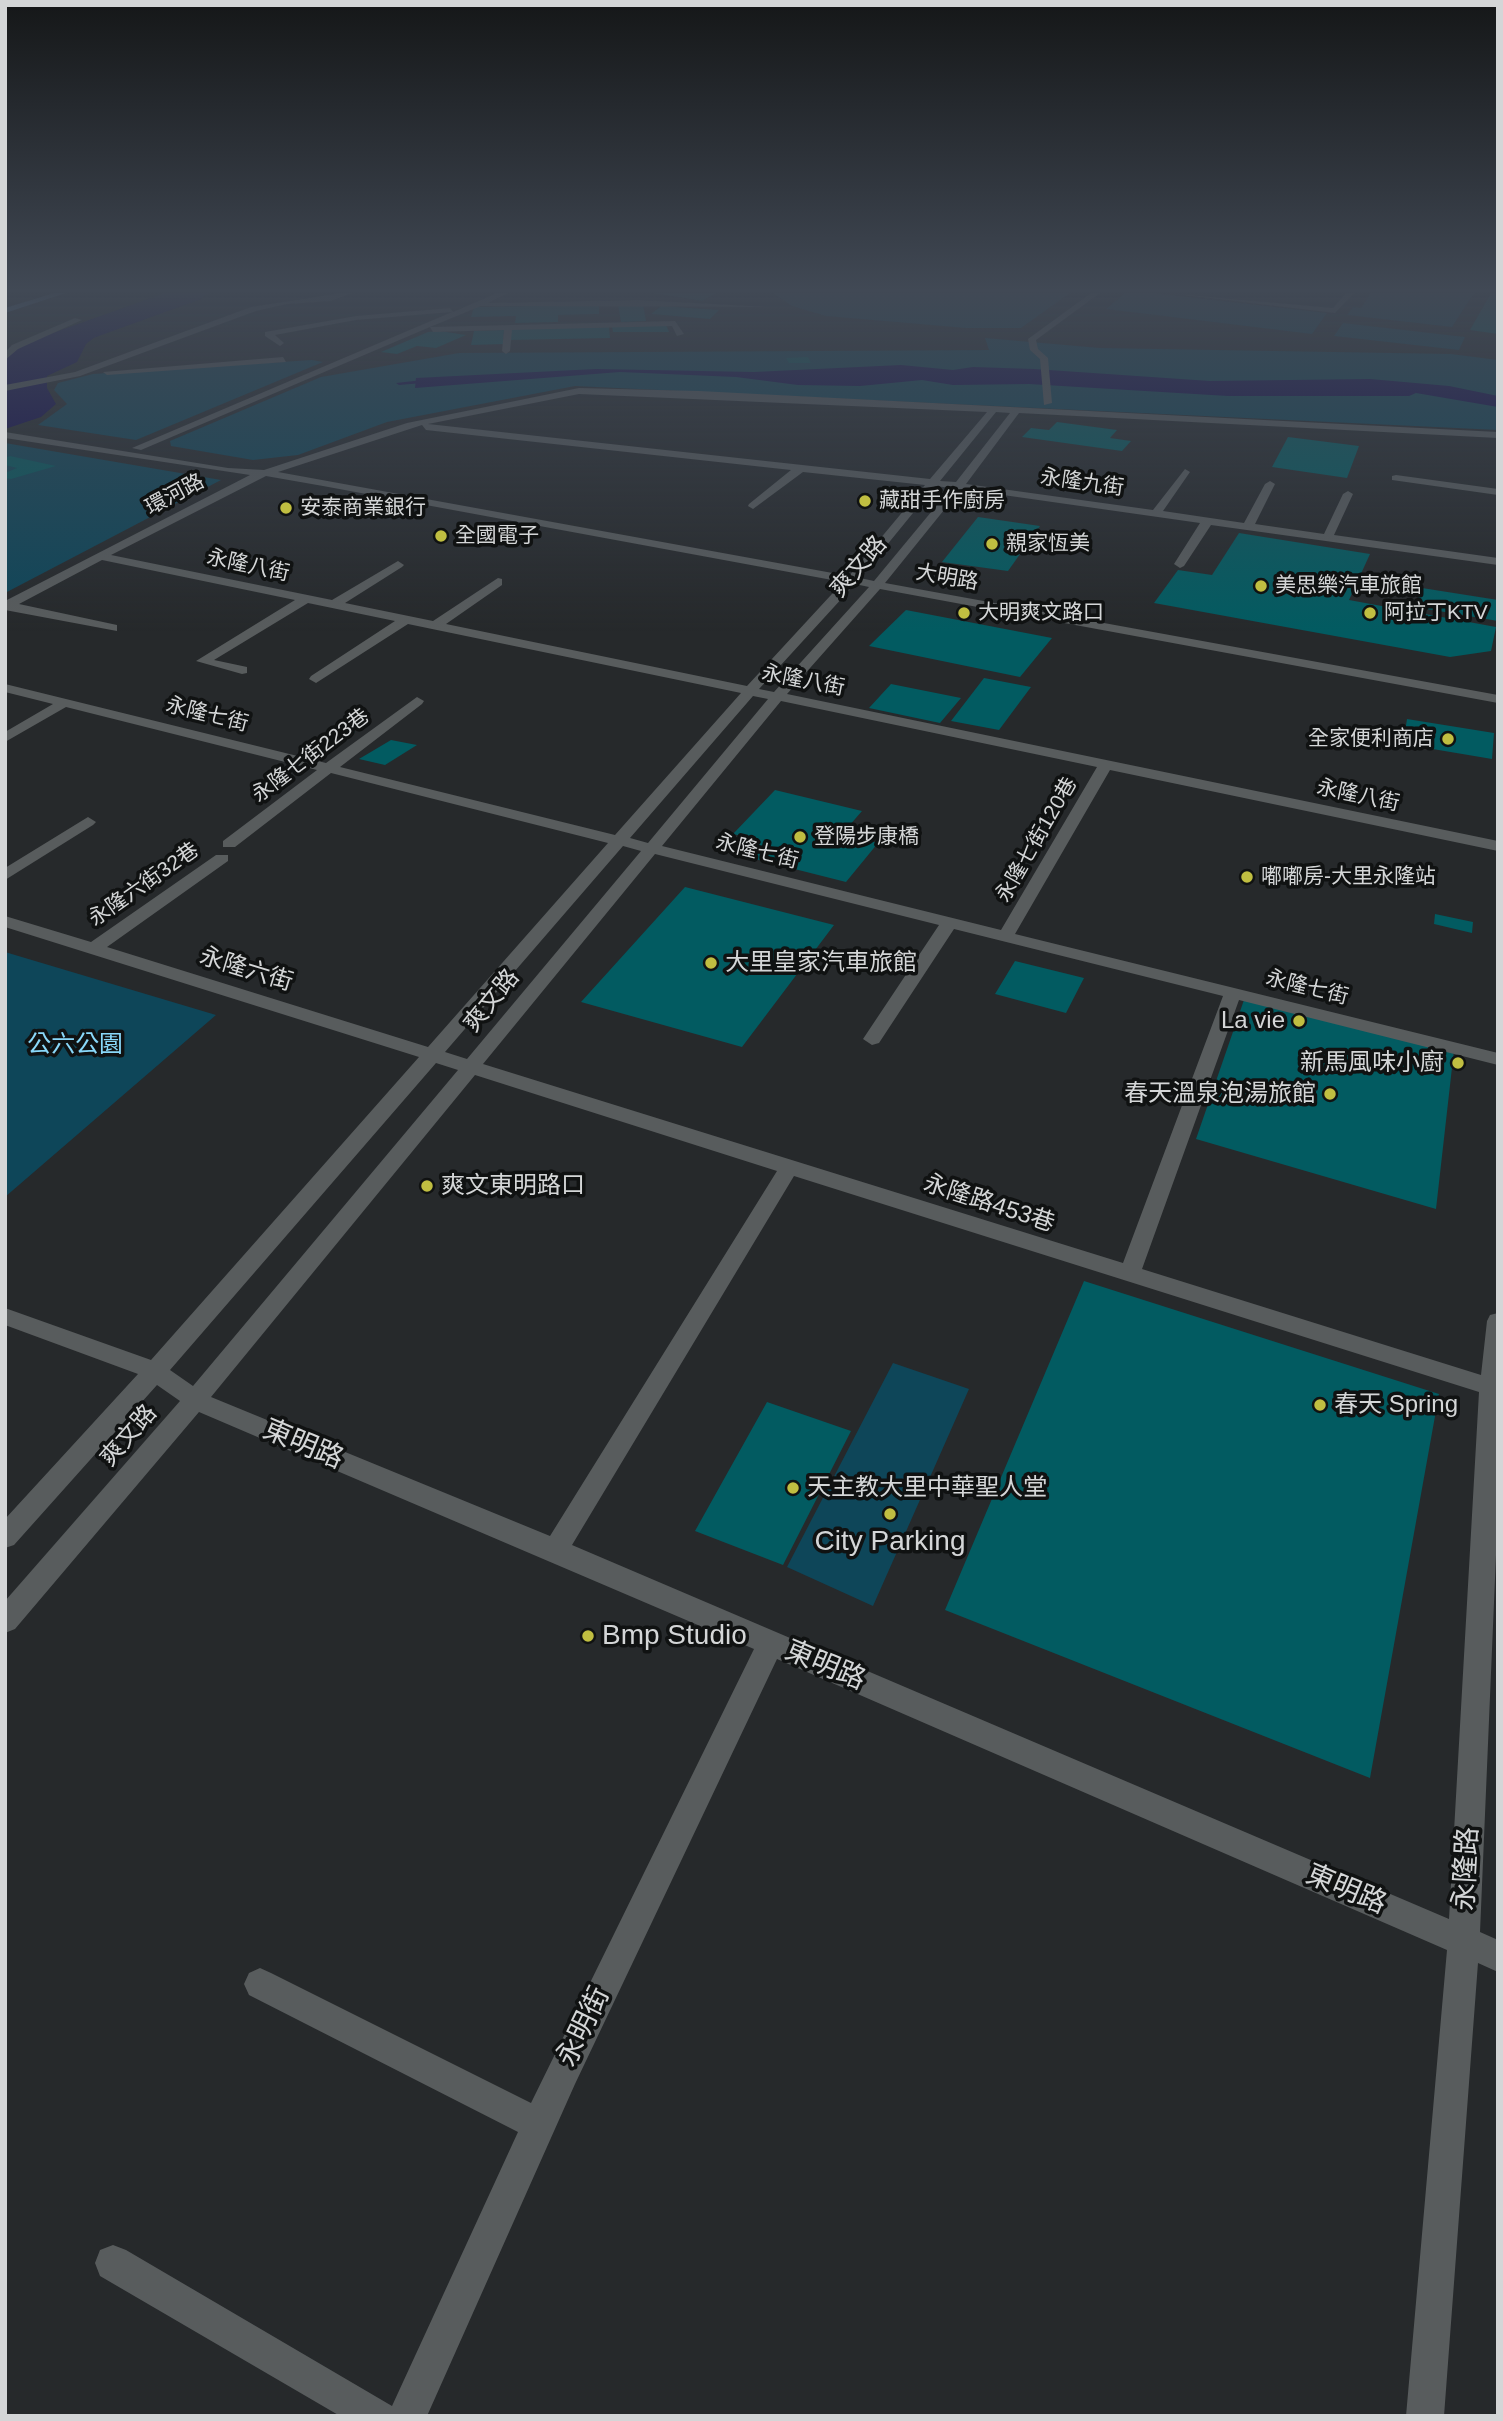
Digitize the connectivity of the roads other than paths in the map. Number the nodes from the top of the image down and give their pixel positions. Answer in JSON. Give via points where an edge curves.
{"nodes":[{"id":1,"x":239,"y":406,"type":"edge"},
{"id":2,"x":505,"y":406,"type":"edge"},
{"id":3,"x":905,"y":406,"type":"edge"},
{"id":4,"x":993,"y":410,"type":"junction"},
{"id":5,"x":1016,"y":411,"type":"junction"},
{"id":6,"x":410,"y":425,"type":"junction"},
{"id":7,"x":5,"y":427,"type":"edge"},
{"id":8,"x":1498,"y":435,"type":"edge"},
{"id":9,"x":9,"y":436,"type":"edge"},
{"id":10,"x":137,"y":449,"type":"junction"},
{"id":11,"x":801,"y":468,"type":"junction"},
{"id":12,"x":1185,"y":472,"type":"dead end"},
{"id":13,"x":265,"y":473,"type":"junction"},
{"id":14,"x":1396,"y":478,"type":"dead end"},
{"id":15,"x":935,"y":483,"type":"junction"},
{"id":16,"x":1270,"y":484,"type":"dead end"},
{"id":17,"x":961,"y":486,"type":"junction"},
{"id":18,"x":1498,"y":492,"type":"edge"},
{"id":19,"x":1348,"y":494,"type":"dead end"},
{"id":20,"x":753,"y":506,"type":"dead end"},
{"id":21,"x":1157,"y":512,"type":"junction"},
{"id":22,"x":1209,"y":520,"type":"junction"},
{"id":23,"x":1248,"y":526,"type":"junction"},
{"id":24,"x":1328,"y":537,"type":"junction"},
{"id":25,"x":100,"y":556,"type":"junction"},
{"id":26,"x":1498,"y":562,"type":"edge"},
{"id":27,"x":1180,"y":564,"type":"dead end"},
{"id":28,"x":398,"y":565,"type":"dead end"},
{"id":29,"x":852,"y":580,"type":"junction"},
{"id":30,"x":498,"y":582,"type":"dead end"},
{"id":31,"x":880,"y":585,"type":"junction"},
{"id":32,"x":306,"y":599,"type":"junction"},
{"id":33,"x":334,"y":605,"type":"junction"},
{"id":34,"x":7,"y":606,"type":"edge"},
{"id":35,"x":407,"y":618,"type":"junction"},
{"id":36,"x":436,"y":625,"type":"junction"},
{"id":37,"x":113,"y":628,"type":"dead end"},
{"id":38,"x":242,"y":670,"type":"dead end"},
{"id":39,"x":316,"y":679,"type":"dead end"},
{"id":40,"x":5,"y":688,"type":"edge"},
{"id":41,"x":749,"y":692,"type":"junction"},
{"id":42,"x":777,"y":697,"type":"junction"},
{"id":43,"x":1498,"y":699,"type":"edge"},
{"id":44,"x":417,"y":701,"type":"dead end"},
{"id":45,"x":64,"y":703,"type":"junction"},
{"id":46,"x":5,"y":738,"type":"edge"},
{"id":47,"x":1106,"y":765,"type":"junction"},
{"id":48,"x":330,"y":768,"type":"junction"},
{"id":49,"x":89,"y":822,"type":"dead end"},
{"id":50,"x":622,"y":840,"type":"junction"},
{"id":51,"x":1498,"y":846,"type":"edge"},
{"id":52,"x":649,"y":850,"type":"junction"},
{"id":53,"x":225,"y":851,"type":"joint"},
{"id":54,"x":5,"y":875,"type":"edge"},
{"id":55,"x":5,"y":921,"type":"edge"},
{"id":56,"x":950,"y":922,"type":"junction"},
{"id":57,"x":1005,"y":937,"type":"junction"},
{"id":58,"x":93,"y":949,"type":"junction"},
{"id":59,"x":1233,"y":993,"type":"junction"},
{"id":60,"x":872,"y":1039,"type":"dead end"},
{"id":61,"x":429,"y":1056,"type":"junction"},
{"id":62,"x":1498,"y":1059,"type":"edge"},
{"id":63,"x":471,"y":1068,"type":"junction"},
{"id":64,"x":789,"y":1168,"type":"junction"},
{"id":65,"x":1129,"y":1276,"type":"junction"},
{"id":66,"x":5,"y":1316,"type":"edge"},
{"id":67,"x":1498,"y":1321,"type":"edge"},
{"id":68,"x":155,"y":1371,"type":"junction"},
{"id":69,"x":1491,"y":1387,"type":"junction"},
{"id":70,"x":195,"y":1400,"type":"junction"},
{"id":71,"x":5,"y":1537,"type":"edge"},
{"id":72,"x":555,"y":1550,"type":"junction"},
{"id":73,"x":5,"y":1621,"type":"edge"},
{"id":74,"x":771,"y":1643,"type":"junction"},
{"id":75,"x":1464,"y":1941,"type":"junction"},
{"id":76,"x":1498,"y":1956,"type":"edge"},
{"id":77,"x":260,"y":1984,"type":"dead end"},
{"id":78,"x":538,"y":2124,"type":"junction"},
{"id":79,"x":113,"y":2263,"type":"dead end"},
{"id":80,"x":377,"y":2416,"type":"edge"},
{"id":81,"x":407,"y":2416,"type":"edge"},
{"id":82,"x":1425,"y":2416,"type":"edge"}],
"edges":[{"from":1,"to":10,"type":"street"},
{"from":2,"to":6,"type":"street","name":"環河路"},
{"from":3,"to":4,"type":"street","name":"環河路"},
{"from":4,"to":5,"type":"street","name":"環河路"},
{"from":4,"to":15,"type":"street","name":"爽文路"},
{"from":5,"to":8,"type":"street","name":"環河路"},
{"from":5,"to":17,"type":"street","name":"爽文路"},
{"from":6,"to":11,"type":"street","name":"永隆九街"},
{"from":6,"to":13,"type":"street","name":"環河路"},
{"from":7,"to":10,"type":"street","name":"大明路"},
{"from":9,"to":13,"type":"street","name":"大明路"},
{"from":10,"to":13,"type":"street","name":"大明路"},
{"from":11,"to":15,"type":"street","name":"永隆九街"},
{"from":11,"to":20,"type":"street"},
{"from":12,"to":21,"type":"street"},
{"from":13,"to":25,"type":"street","name":"環河路"},
{"from":13,"to":29,"type":"street","name":"大明路"},
{"from":14,"to":18,"type":"street"},
{"from":15,"to":17,"type":"street","name":"永隆九街"},
{"from":15,"to":29,"type":"street","name":"爽文路"},
{"from":16,"to":23,"type":"street"},
{"from":17,"to":21,"type":"street","name":"永隆九街"},
{"from":17,"to":31,"type":"street","name":"爽文路"},
{"from":19,"to":24,"type":"street"},
{"from":21,"to":22,"type":"street","name":"永隆九街"},
{"from":22,"to":23,"type":"street","name":"永隆九街"},
{"from":22,"to":27,"type":"street"},
{"from":23,"to":24,"type":"street","name":"永隆九街"},
{"from":24,"to":26,"type":"street","name":"永隆九街"},
{"from":25,"to":32,"type":"street","name":"永隆八街"},
{"from":25,"to":34,"type":"street","name":"環河路"},
{"from":28,"to":33,"type":"street"},
{"from":29,"to":31,"type":"street","name":"大明路"},
{"from":29,"to":41,"type":"street","name":"爽文路"},
{"from":30,"to":36,"type":"street"},
{"from":31,"to":42,"type":"street","name":"爽文路"},
{"from":31,"to":43,"type":"street","name":"大明路"},
{"from":32,"to":33,"type":"street","name":"永隆八街"},
{"from":32,"to":38,"type":"street","via":[[203,661]]},
{"from":33,"to":35,"type":"street","name":"永隆八街"},
{"from":34,"to":37,"type":"street"},
{"from":35,"to":36,"type":"street","name":"永隆八街"},
{"from":35,"to":39,"type":"street"},
{"from":36,"to":41,"type":"street","name":"永隆八街"},
{"from":40,"to":45,"type":"street","name":"永隆七街"},
{"from":41,"to":42,"type":"street","name":"永隆八街"},
{"from":41,"to":50,"type":"street","name":"爽文路"},
{"from":42,"to":47,"type":"street","name":"永隆八街"},
{"from":42,"to":52,"type":"street","name":"爽文路"},
{"from":44,"to":48,"type":"street","name":"永隆七街223巷"},
{"from":45,"to":46,"type":"street"},
{"from":45,"to":48,"type":"street","name":"永隆七街"},
{"from":47,"to":51,"type":"street","name":"永隆八街"},
{"from":47,"to":57,"type":"street","name":"永隆七街120巷"},
{"from":48,"to":50,"type":"street","name":"永隆七街"},
{"from":48,"to":53,"type":"street","name":"永隆七街223巷"},
{"from":49,"to":54,"type":"street"},
{"from":50,"to":52,"type":"street","name":"永隆七街"},
{"from":50,"to":61,"type":"street","name":"爽文路"},
{"from":52,"to":56,"type":"street","name":"永隆七街"},
{"from":52,"to":63,"type":"street","name":"爽文路"},
{"from":53,"to":58,"type":"street","name":"永隆六街32巷"},
{"from":55,"to":58,"type":"street","name":"永隆六街"},
{"from":56,"to":57,"type":"street","name":"永隆七街"},
{"from":56,"to":60,"type":"street"},
{"from":57,"to":59,"type":"street","name":"永隆七街"},
{"from":58,"to":61,"type":"street","name":"永隆六街"},
{"from":59,"to":62,"type":"street","name":"永隆七街"},
{"from":59,"to":65,"type":"street"},
{"from":61,"to":63,"type":"street","name":"永隆六街"},
{"from":61,"to":68,"type":"street","name":"爽文路"},
{"from":63,"to":64,"type":"street","name":"永隆路453巷"},
{"from":63,"to":70,"type":"street","name":"爽文路"},
{"from":64,"to":65,"type":"street","name":"永隆路453巷"},
{"from":64,"to":72,"type":"street"},
{"from":65,"to":69,"type":"street","name":"永隆路453巷"},
{"from":66,"to":68,"type":"street","name":"東明路"},
{"from":67,"to":69,"type":"street","name":"永隆路"},
{"from":68,"to":70,"type":"street","name":"東明路"},
{"from":68,"to":71,"type":"street","name":"爽文路"},
{"from":69,"to":75,"type":"street","name":"永隆路"},
{"from":70,"to":72,"type":"street","name":"東明路"},
{"from":70,"to":73,"type":"street","name":"爽文路"},
{"from":72,"to":74,"type":"street","name":"東明路"},
{"from":74,"to":75,"type":"street","name":"東明路"},
{"from":74,"to":78,"type":"street","name":"永明街"},
{"from":75,"to":76,"type":"street","name":"東明路"},
{"from":75,"to":82,"type":"street","name":"永隆路"},
{"from":77,"to":78,"type":"street"},
{"from":78,"to":81,"type":"street","name":"永明街"},
{"from":79,"to":80,"type":"street"}]}
